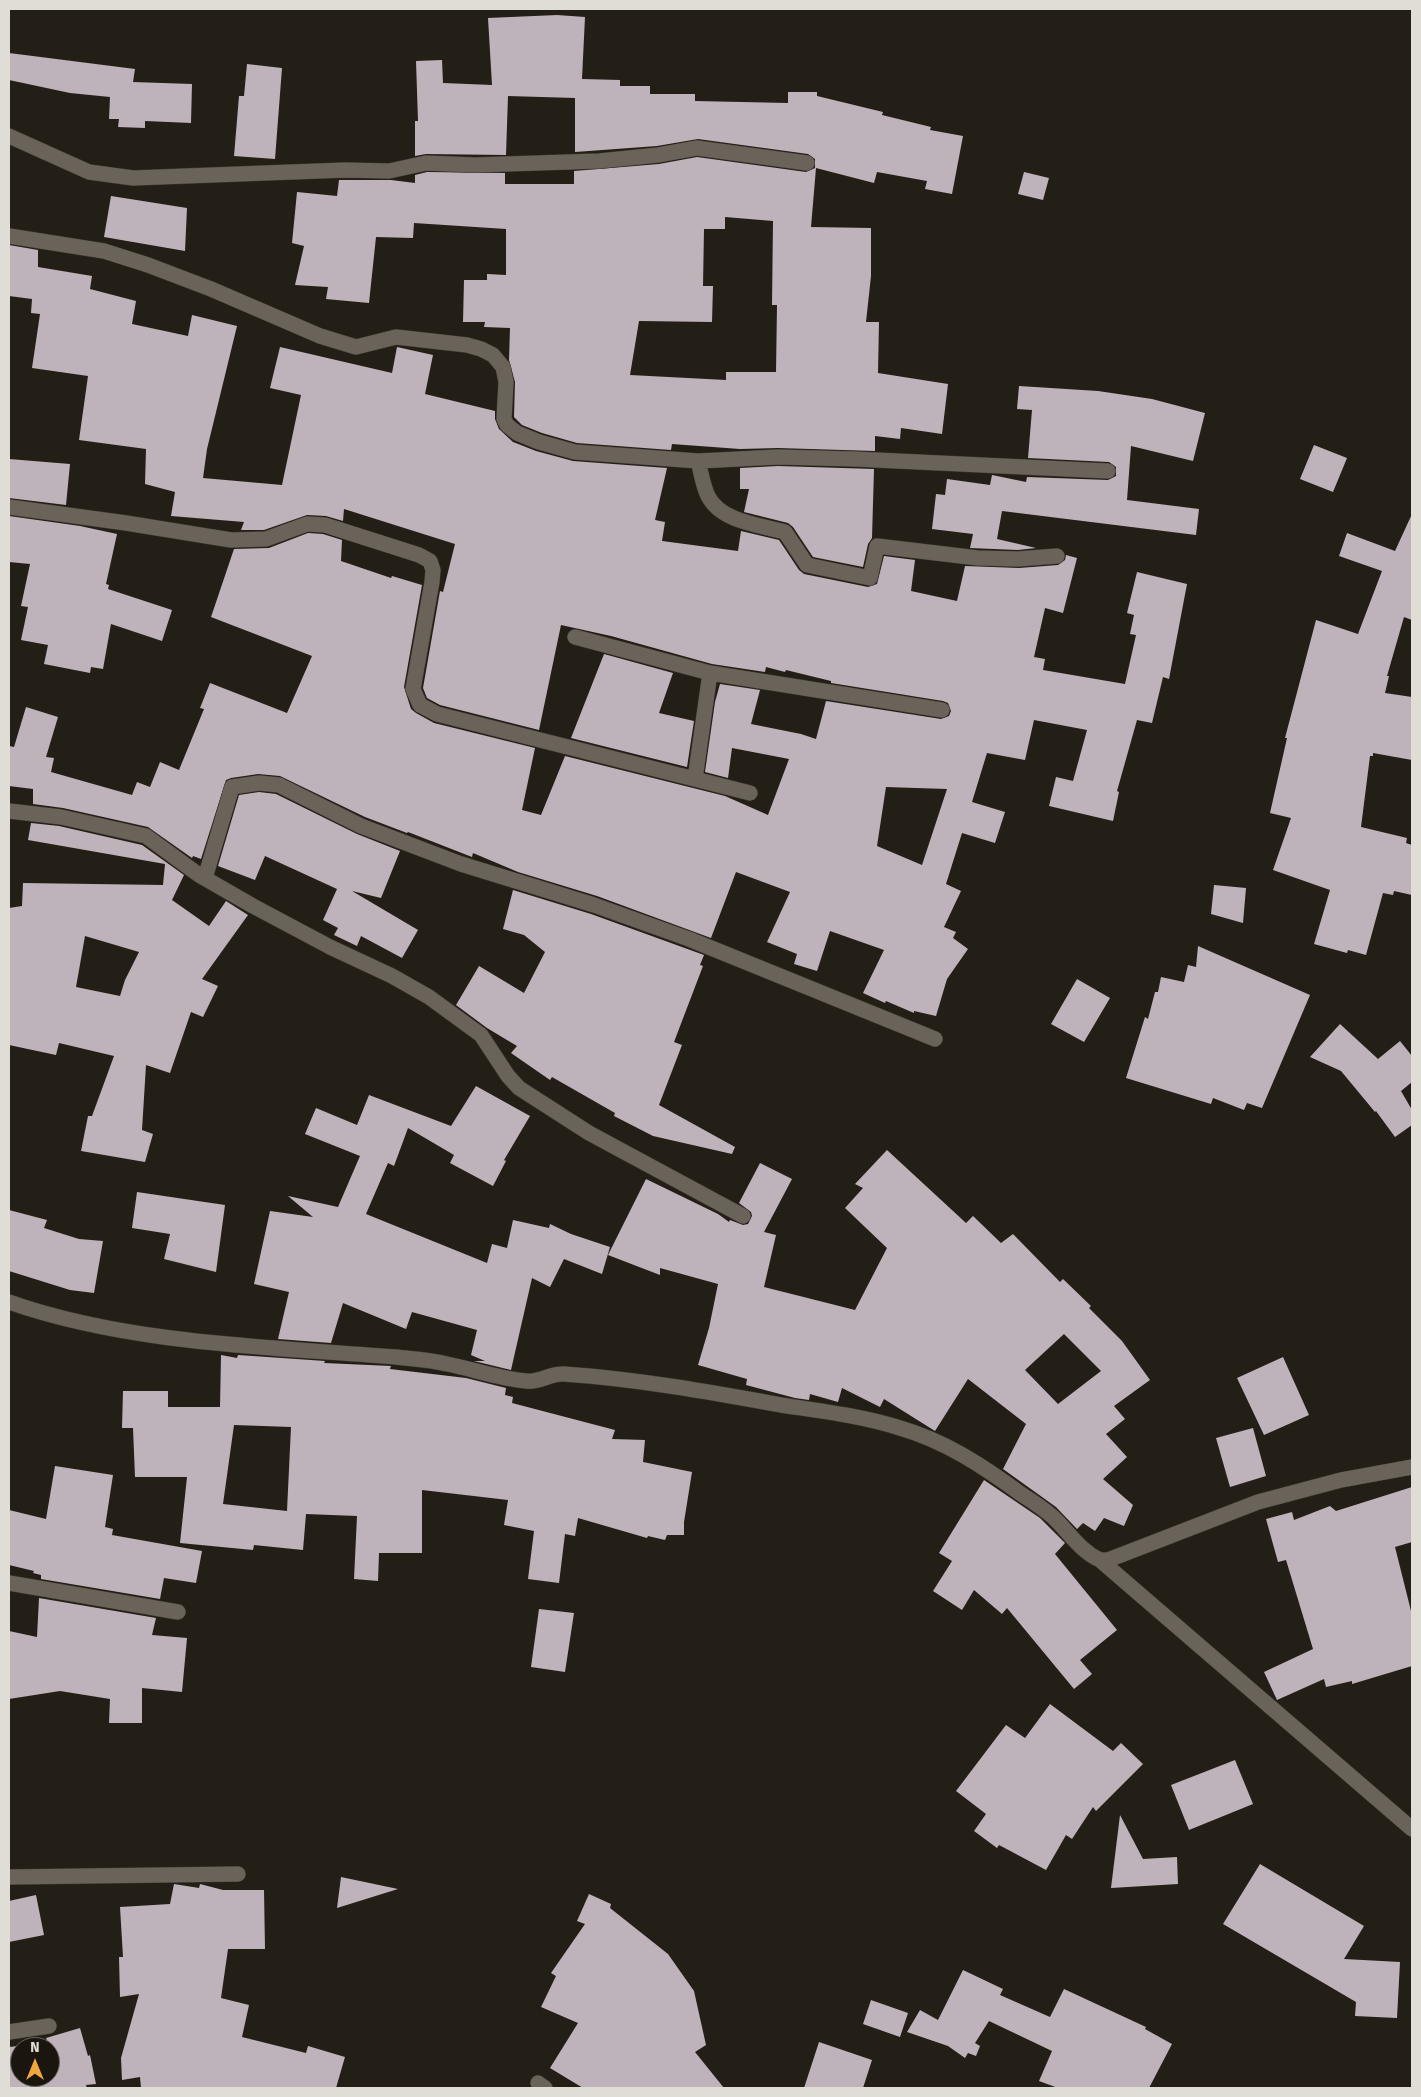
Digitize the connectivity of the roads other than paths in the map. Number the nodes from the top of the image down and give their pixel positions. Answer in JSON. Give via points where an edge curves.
{"nodes":[{"id":1,"x":9,"y":136,"type":"edge"},
{"id":2,"x":807,"y":163,"type":"dead end"},
{"id":3,"x":9,"y":236,"type":"edge"},
{"id":4,"x":698,"y":461,"type":"junction"},
{"id":5,"x":1108,"y":471,"type":"dead end"},
{"id":6,"x":9,"y":507,"type":"edge"},
{"id":7,"x":1057,"y":556,"type":"dead end"},
{"id":8,"x":575,"y":637,"type":"dead end"},
{"id":9,"x":710,"y":673,"type":"junction"},
{"id":10,"x":942,"y":710,"type":"dead end"},
{"id":11,"x":695,"y":780,"type":"junction"},
{"id":12,"x":750,"y":793,"type":"dead end"},
{"id":13,"x":9,"y":810,"type":"edge"},
{"id":14,"x":205,"y":878,"type":"junction"},
{"id":15,"x":935,"y":1039,"type":"dead end"},
{"id":16,"x":743,"y":1216,"type":"dead end"},
{"id":17,"x":9,"y":1302,"type":"edge"},
{"id":18,"x":1412,"y":1467,"type":"edge"},
{"id":19,"x":1100,"y":1560,"type":"junction"},
{"id":20,"x":9,"y":1583,"type":"edge"},
{"id":21,"x":178,"y":1612,"type":"dead end"},
{"id":22,"x":1412,"y":1829,"type":"edge"},
{"id":23,"x":238,"y":1874,"type":"dead end"},
{"id":24,"x":9,"y":1877,"type":"edge"},
{"id":25,"x":49,"y":2026,"type":"dead end"},
{"id":26,"x":9,"y":2032,"type":"edge"}],
"edges":[{"from":1,"to":2,"type":"street","via":[[88,172],[133,178],[389,170],[426,163],[583,162],[698,148]]},
{"from":3,"to":4,"type":"street","via":[[104,251],[211,289],[320,336],[356,346],[396,337],[481,349],[493,355],[503,367],[506,382],[504,419],[517,432],[575,452]]},
{"from":4,"to":5,"type":"street","via":[[778,457]]},
{"from":4,"to":7,"type":"street","via":[[708,496],[721,511],[740,520],[784,532],[807,565],[870,578],[877,546],[978,558]]},
{"from":6,"to":11,"type":"street","via":[[230,540],[266,538],[307,524],[325,525],[419,554],[430,561],[433,570],[413,689],[420,705],[437,714]]},
{"from":8,"to":9,"type":"street"},
{"from":9,"to":10,"type":"street"},
{"from":9,"to":11,"type":"street"},
{"from":11,"to":12,"type":"street"},
{"from":13,"to":14,"type":"street","via":[[61,817],[146,836]]},
{"from":14,"to":15,"type":"street","via":[[232,787],[258,782],[279,785],[361,826],[461,864],[689,938]]},
{"from":14,"to":16,"type":"street","via":[[429,997],[481,1035],[519,1088],[589,1133]]},
{"from":17,"to":19,"type":"street","via":[[43,1314],[125,1331],[316,1353],[444,1363],[528,1382],[539,1382],[559,1374],[649,1384],[900,1428],[948,1446],[996,1476],[1052,1516],[1089,1555]]},
{"from":18,"to":19,"type":"street","via":[[1341,1480],[1258,1502],[1108,1560]]},
{"from":19,"to":22,"type":"street"},
{"from":20,"to":21,"type":"street"},
{"from":23,"to":24,"type":"street"},
{"from":25,"to":26,"type":"street"}]}
